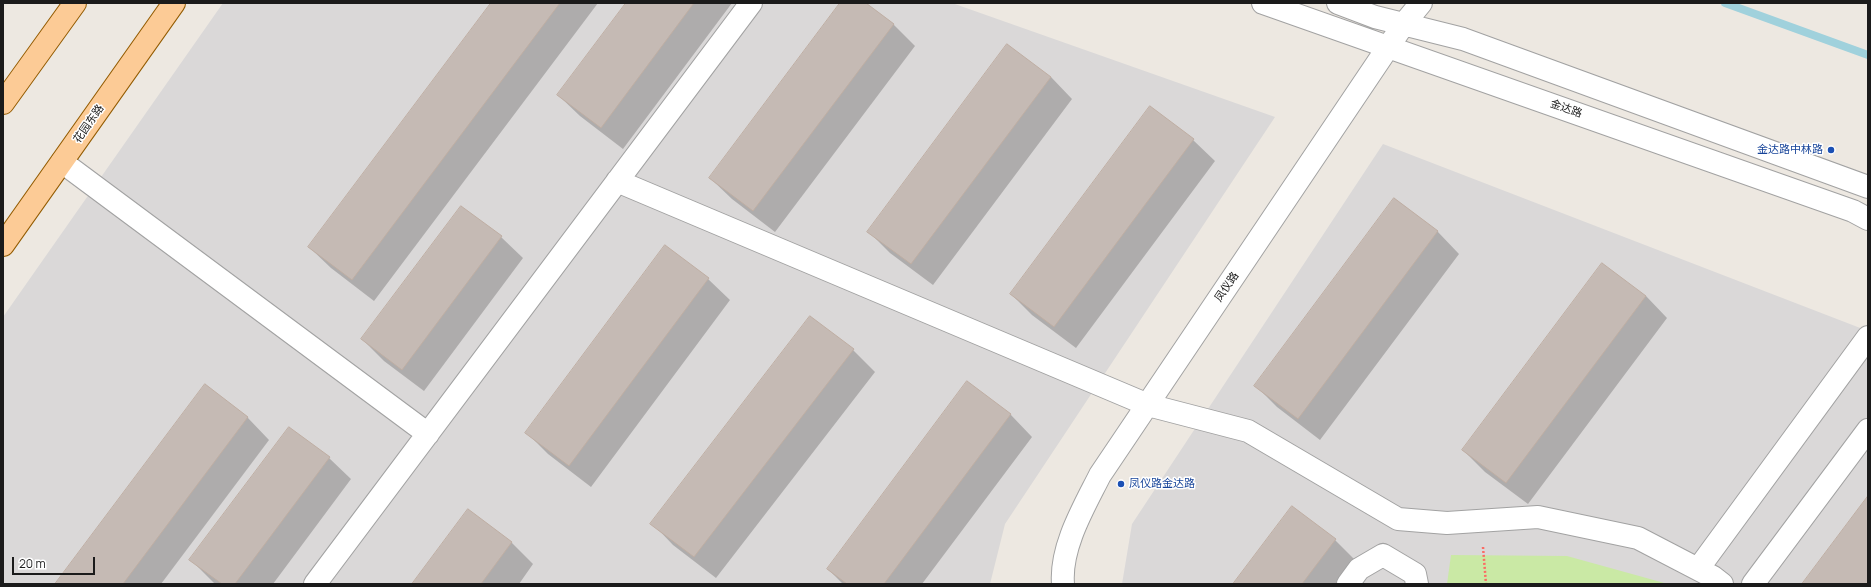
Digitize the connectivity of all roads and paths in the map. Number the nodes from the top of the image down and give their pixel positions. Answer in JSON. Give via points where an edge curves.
{"nodes":[{"id":1,"x":75,"y":3,"type":"edge"},
{"id":2,"x":174,"y":3,"type":"edge"},
{"id":3,"x":751,"y":3,"type":"edge"},
{"id":4,"x":1263,"y":3,"type":"edge"},
{"id":5,"x":1338,"y":3,"type":"edge"},
{"id":6,"x":1421,"y":3,"type":"edge"},
{"id":7,"x":1403,"y":25,"type":"junction"},
{"id":8,"x":1388,"y":46,"type":"junction"},
{"id":9,"x":3,"y":103,"type":"edge"},
{"id":10,"x":62,"y":162,"type":"junction"},
{"id":11,"x":617,"y":181,"type":"junction"},
{"id":12,"x":1868,"y":187,"type":"edge"},
{"id":13,"x":1868,"y":219,"type":"edge"},
{"id":14,"x":3,"y":245,"type":"edge"},
{"id":15,"x":1868,"y":338,"type":"edge"},
{"id":16,"x":1148,"y":405,"type":"junction"},
{"id":17,"x":1868,"y":430,"type":"edge"},
{"id":18,"x":428,"y":434,"type":"junction"},
{"id":19,"x":1482,"y":521,"type":"junction"},
{"id":20,"x":1698,"y":569,"type":"junction"},
{"id":21,"x":315,"y":584,"type":"edge"},
{"id":22,"x":1063,"y":584,"type":"edge"},
{"id":23,"x":1348,"y":584,"type":"edge"},
{"id":24,"x":1417,"y":584,"type":"edge"},
{"id":25,"x":1486,"y":584,"type":"edge"},
{"id":26,"x":1722,"y":584,"type":"edge"},
{"id":27,"x":1753,"y":584,"type":"edge"}],
"edges":[{"from":1,"to":9,"type":"main road"},
{"from":2,"to":10,"type":"main road","name":"花园东路"},
{"from":3,"to":11,"type":"street"},
{"from":4,"to":8,"type":"street","name":"金达路"},
{"from":5,"to":7,"type":"street"},
{"from":6,"to":7,"type":"street","name":"凤仪路"},
{"from":7,"to":8,"type":"street","name":"凤仪路"},
{"from":7,"to":12,"type":"street","via":[[1463,39]]},
{"from":8,"to":13,"type":"street","name":"金达路","via":[[1853,210]]},
{"from":8,"to":16,"type":"street","name":"凤仪路"},
{"from":10,"to":14,"type":"main road","name":"花园东路"},
{"from":10,"to":18,"type":"street"},
{"from":11,"to":16,"type":"street"},
{"from":11,"to":18,"type":"street"},
{"from":15,"to":20,"type":"street"},
{"from":16,"to":19,"type":"street","via":[[1248,431],[1398,519],[1446,523]]},
{"from":16,"to":22,"type":"street","name":"凤仪路","via":[[1100,475],[1075,523],[1062,572]]},
{"from":17,"to":27,"type":"street"},
{"from":18,"to":21,"type":"street"},
{"from":19,"to":20,"type":"street","via":[[1538,517],[1638,538]]},
{"from":19,"to":25,"type":"path"},
{"from":20,"to":26,"type":"street"},
{"from":23,"to":24,"type":"street","via":[[1359,569],[1383,555],[1415,574]]}]}
